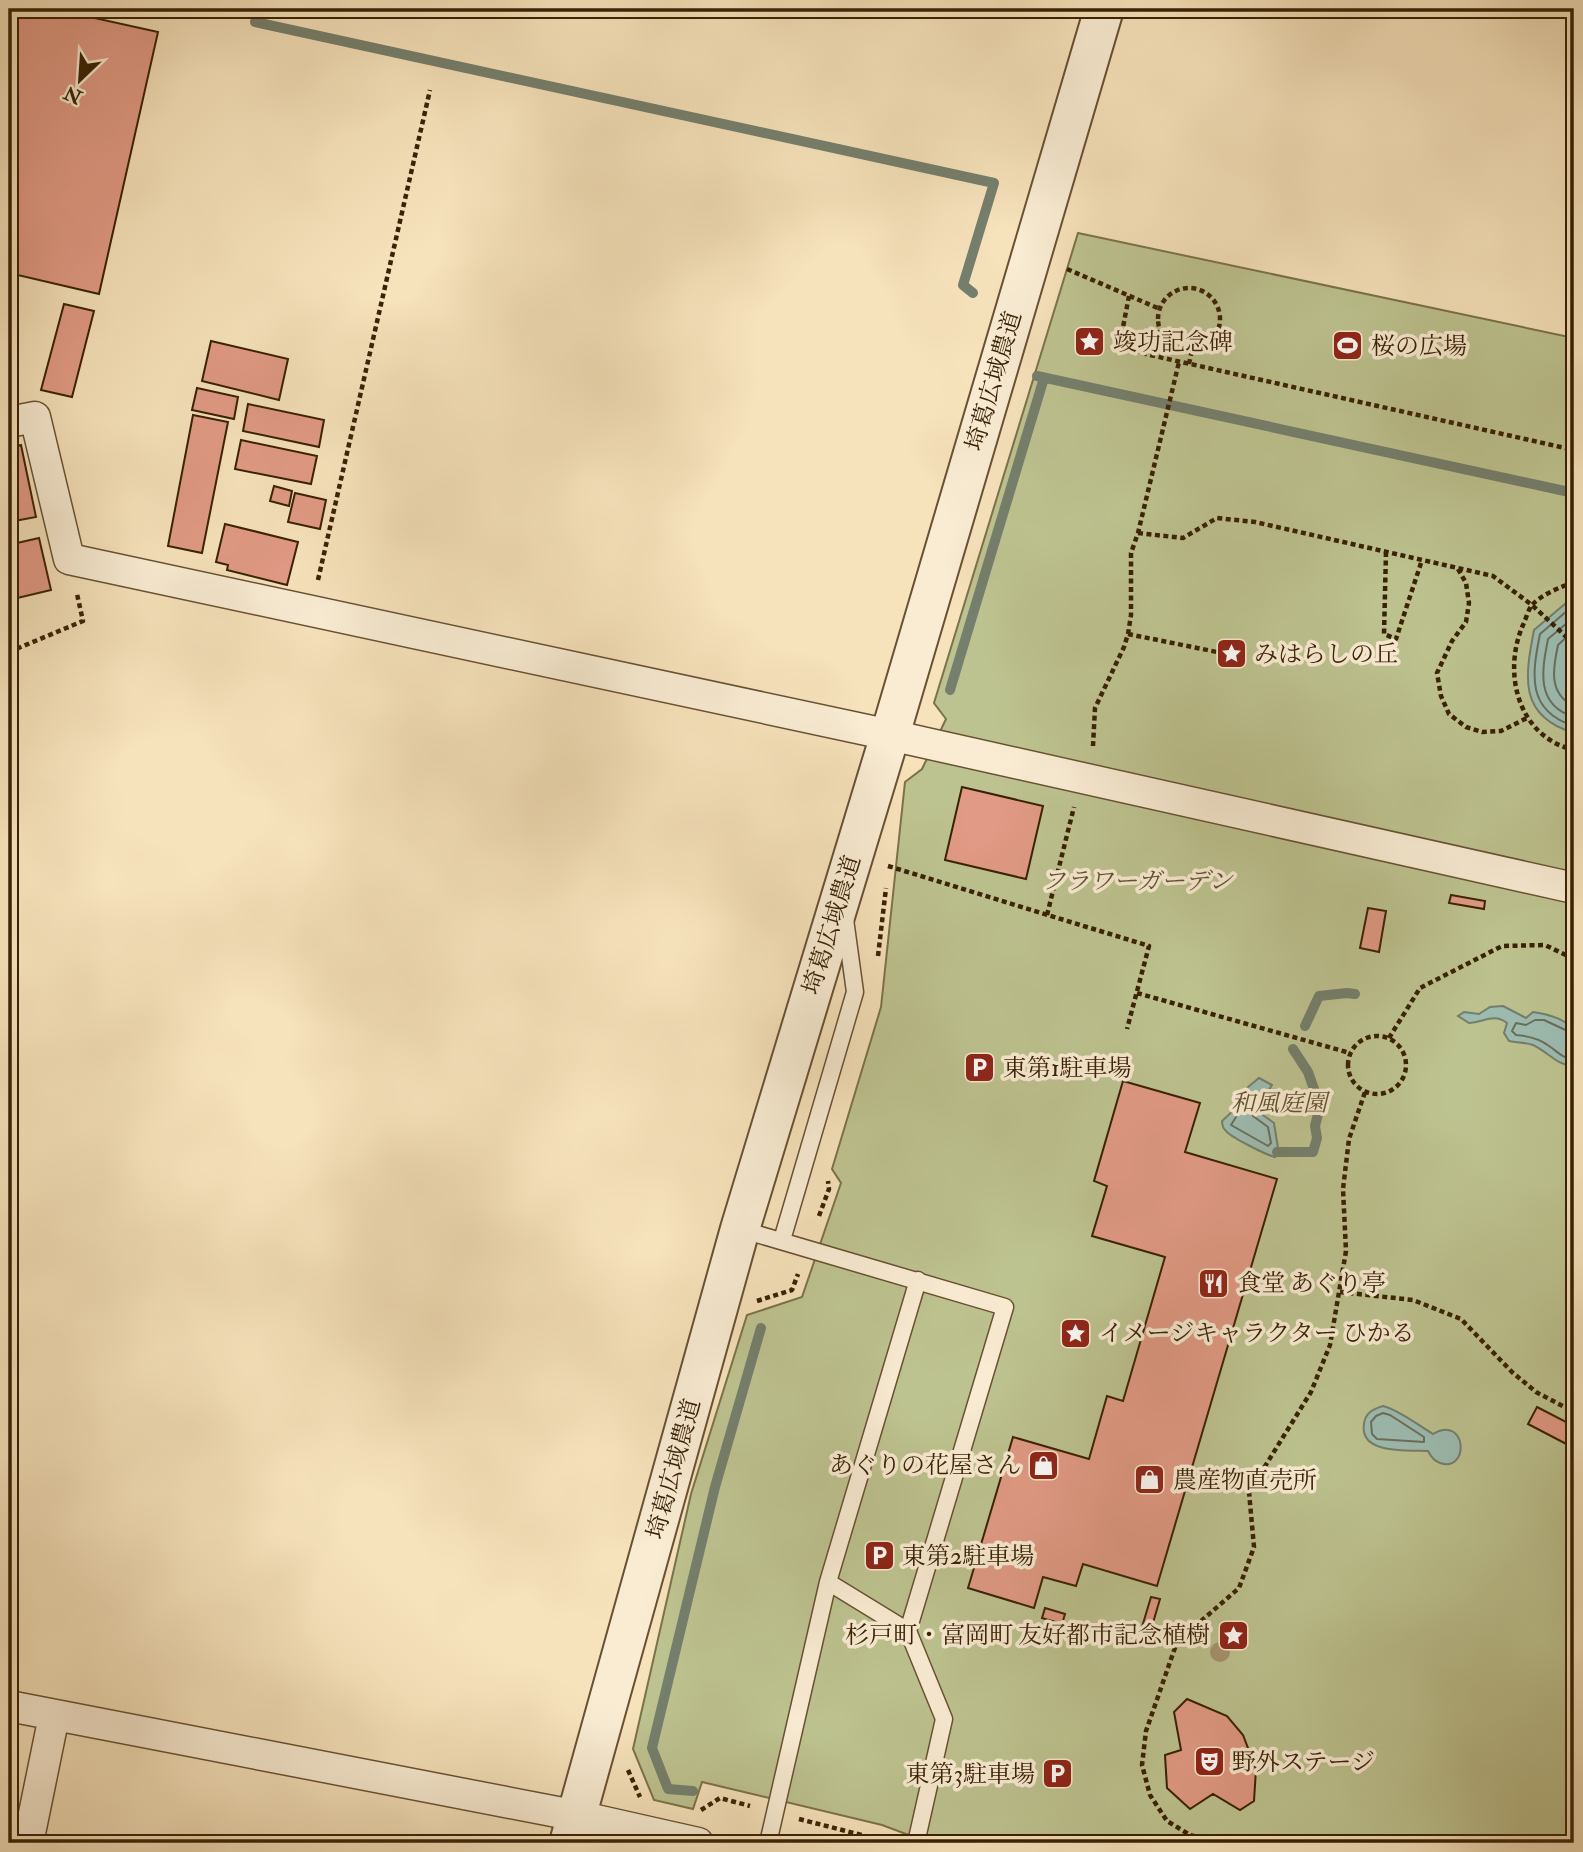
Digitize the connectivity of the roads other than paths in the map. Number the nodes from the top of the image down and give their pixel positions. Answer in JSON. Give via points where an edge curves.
{"nodes":[{"id":1,"x":1104,"y":9,"type":"edge"},
{"id":2,"x":9,"y":422,"type":"edge"},
{"id":3,"x":890,"y":735,"type":"junction"},
{"id":4,"x":1574,"y":888,"type":"edge"},
{"id":5,"x":841,"y":892,"type":"junction"},
{"id":6,"x":740,"y":1229,"type":"junction"},
{"id":7,"x":782,"y":1240,"type":"junction"},
{"id":8,"x":918,"y":1280,"type":"junction"},
{"id":9,"x":828,"y":1582,"type":"junction"},
{"id":10,"x":908,"y":1631,"type":"junction"},
{"id":11,"x":9,"y":1706,"type":"edge"},
{"id":12,"x":54,"y":1716,"type":"junction"},
{"id":13,"x":573,"y":1830,"type":"edge"},
{"id":14,"x":28,"y":1843,"type":"edge"},
{"id":15,"x":698,"y":1843,"type":"edge"},
{"id":16,"x":768,"y":1843,"type":"edge"},
{"id":17,"x":916,"y":1843,"type":"edge"}],
"edges":[{"from":1,"to":3,"type":"street","name":"埼葛広域農道"},
{"from":2,"to":3,"type":"street","via":[[36,417],[69,559]]},
{"from":3,"to":4,"type":"street","via":[[1083,789]]},
{"from":3,"to":5,"type":"street","name":"埼葛広域農道"},
{"from":5,"to":6,"type":"street","name":"埼葛広域農道"},
{"from":5,"to":7,"type":"lane","via":[[855,992]]},
{"from":6,"to":7,"type":"lane"},
{"from":6,"to":13,"type":"street","name":"埼葛広域農道"},
{"from":7,"to":8,"type":"lane"},
{"from":8,"to":9,"type":"lane"},
{"from":8,"to":10,"type":"lane","via":[[1005,1307]]},
{"from":9,"to":10,"type":"lane"},
{"from":9,"to":16,"type":"lane"},
{"from":10,"to":17,"type":"lane","via":[[944,1719]]},
{"from":11,"to":12,"type":"street"},
{"from":12,"to":13,"type":"street"},
{"from":12,"to":14,"type":"street"},
{"from":13,"to":15,"type":"street"}]}
